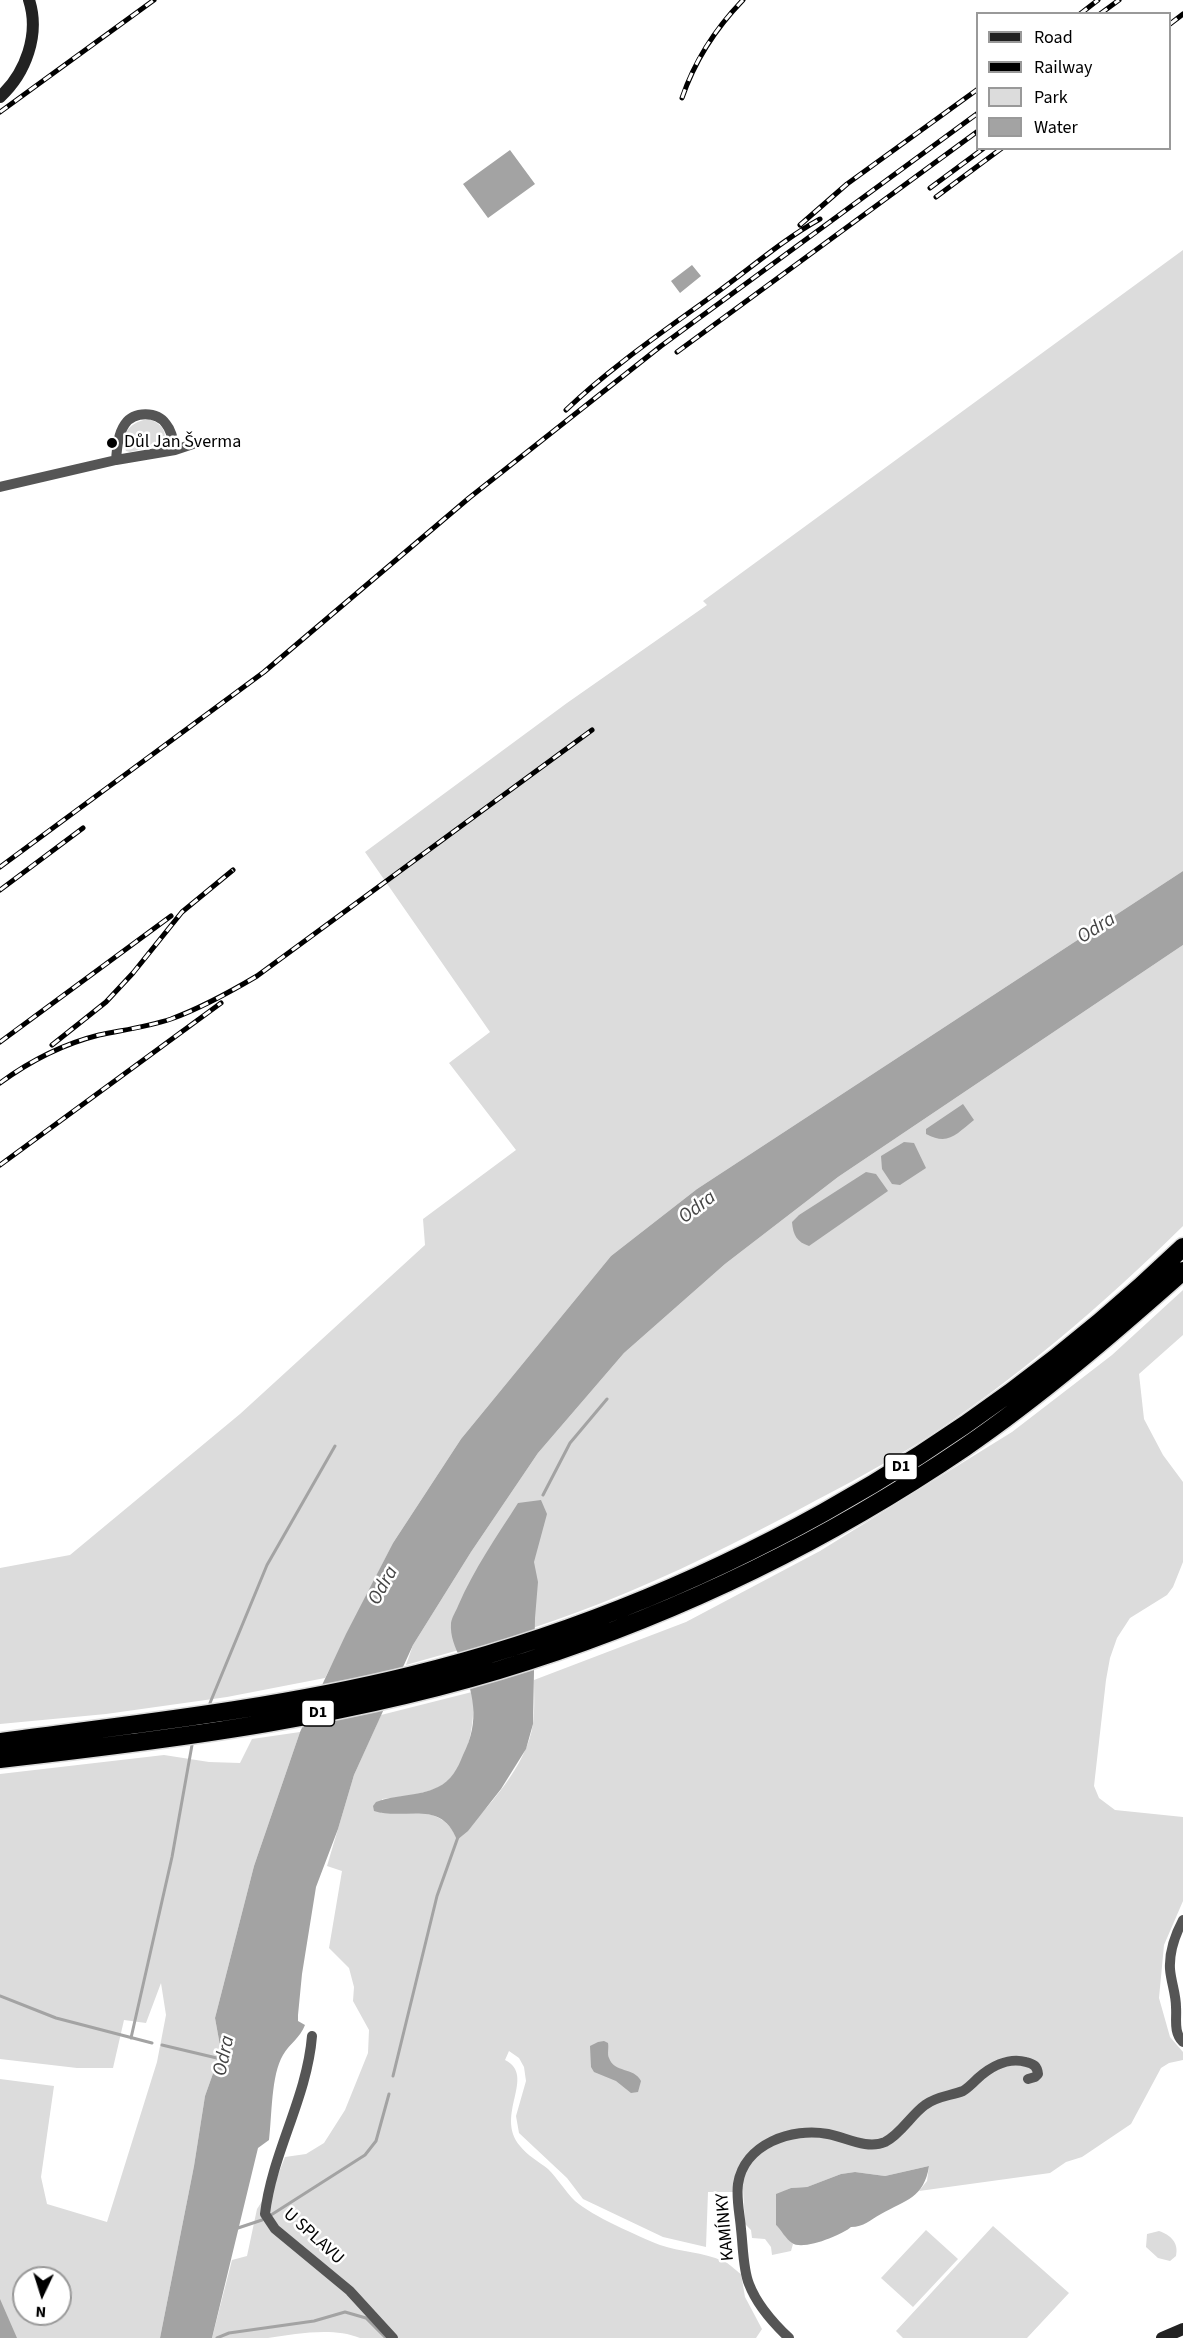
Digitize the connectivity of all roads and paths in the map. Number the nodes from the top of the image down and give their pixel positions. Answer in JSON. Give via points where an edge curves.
{"nodes":[{"id":1,"x":29,"y":0,"type":"edge"},
{"id":2,"x":0,"y":97,"type":"edge"},
{"id":3,"x":193,"y":444,"type":"dead end"},
{"id":4,"x":175,"y":450,"type":"junction"},
{"id":5,"x":116,"y":460,"type":"junction"},
{"id":6,"x":0,"y":487,"type":"edge"},
{"id":7,"x":1183,"y":1247,"type":"edge"},
{"id":8,"x":1183,"y":1271,"type":"edge"},
{"id":9,"x":583,"y":1632,"type":"junction"},
{"id":10,"x":0,"y":1742,"type":"edge"},
{"id":11,"x":43,"y":1745,"type":"junction"},
{"id":12,"x":0,"y":1759,"type":"edge"},
{"id":13,"x":1183,"y":1920,"type":"edge"},
{"id":14,"x":312,"y":2037,"type":"dead end"},
{"id":15,"x":1183,"y":2042,"type":"edge"},
{"id":16,"x":1028,"y":2079,"type":"dead end"},
{"id":17,"x":1183,"y":2329,"type":"edge"},
{"id":18,"x":393,"y":2338,"type":"edge"},
{"id":19,"x":789,"y":2338,"type":"edge"},
{"id":20,"x":1162,"y":2338,"type":"edge"}],
"edges":[{"from":1,"to":2,"type":"street","via":[[32,40],[14,82]]},
{"from":3,"to":4,"type":"street"},
{"from":4,"to":5,"type":"street"},
{"from":4,"to":5,"type":"street","via":[[166,424],[158,417],[141,414],[130,418],[124,426]]},
{"from":5,"to":6,"type":"street"},
{"from":7,"to":9,"type":"highway","number":"D1","via":[[1031,1377],[887,1477],[760,1547]]},
{"from":8,"to":9,"type":"highway","number":"D1","via":[[1032,1398],[897,1491],[834,1528],[679,1604]]},
{"from":9,"to":11,"type":"highway","number":"D1","via":[[482,1674],[342,1708],[235,1728]]},
{"from":10,"to":11,"type":"highway","number":"D1"},
{"from":11,"to":12,"type":"highway","number":"D1"},
{"from":13,"to":15,"type":"street","via":[[1172,1947],[1170,1967],[1177,2006],[1175,2023]]},
{"from":14,"to":18,"type":"street","name":"U SPLAVU","via":[[265,2214],[275,2229],[350,2291]]},
{"from":16,"to":19,"type":"street","name":"KAMÍNKY","via":[[1038,2074],[1037,2068],[1024,2061],[989,2068],[964,2090],[928,2103],[882,2143],[870,2145],[812,2132],[778,2138],[753,2155],[742,2170],[737,2192],[748,2282],[768,2319]]},
{"from":17,"to":20,"type":"street"}]}
